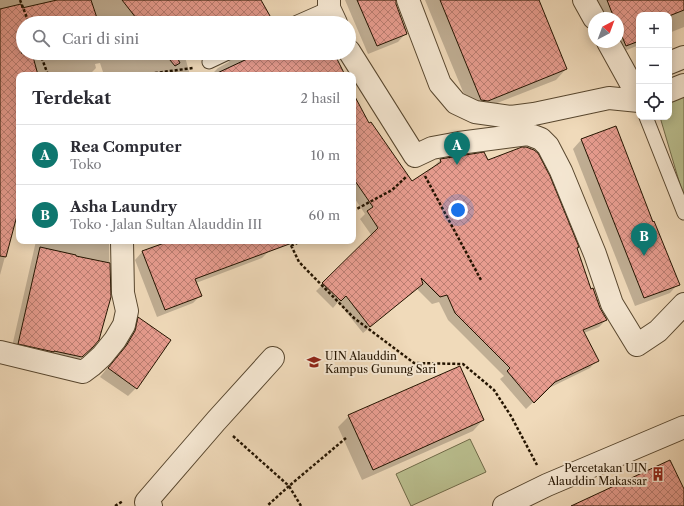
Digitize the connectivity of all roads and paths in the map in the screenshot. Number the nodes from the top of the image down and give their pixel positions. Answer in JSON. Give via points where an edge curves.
{"nodes":[{"id":1,"x":20,"y":0,"type":"edge"},
{"id":2,"x":408,"y":0,"type":"edge"},
{"id":3,"x":584,"y":0,"type":"edge"},
{"id":4,"x":331,"y":10,"type":"edge"},
{"id":5,"x":591,"y":12,"type":"edge"},
{"id":6,"x":26,"y":16,"type":"edge"},
{"id":7,"x":314,"y":16,"type":"edge"},
{"id":8,"x":612,"y":48,"type":"edge"},
{"id":9,"x":684,"y":57,"type":"edge"},
{"id":10,"x":43,"y":60,"type":"edge"},
{"id":11,"x":213,"y":60,"type":"edge"},
{"id":12,"x":354,"y":60,"type":"edge"},
{"id":13,"x":209,"y":62,"type":"joint"},
{"id":14,"x":672,"y":62,"type":"edge"},
{"id":15,"x":47,"y":72,"type":"edge"},
{"id":16,"x":165,"y":72,"type":"edge"},
{"id":17,"x":634,"y":78,"type":"edge"},
{"id":18,"x":684,"y":85,"type":"edge"},
{"id":19,"x":672,"y":89,"type":"edge"},
{"id":20,"x":609,"y":98,"type":"junction"},
{"id":21,"x":636,"y":100,"type":"edge"},
{"id":22,"x":647,"y":120,"type":"edge"},
{"id":23,"x":414,"y":156,"type":"junction"},
{"id":24,"x":356,"y":209,"type":"edge"},
{"id":25,"x":684,"y":213,"type":"edge"},
{"id":26,"x":122,"y":244,"type":"edge"},
{"id":27,"x":295,"y":244,"type":"edge"},
{"id":28,"x":291,"y":246,"type":"joint"},
{"id":29,"x":481,"y":280,"type":"dead end"},
{"id":30,"x":684,"y":304,"type":"edge"},
{"id":31,"x":0,"y":352,"type":"edge"},
{"id":32,"x":273,"y":358,"type":"dead end"},
{"id":33,"x":216,"y":421,"type":"junction"},
{"id":34,"x":684,"y":427,"type":"edge"},
{"id":35,"x":346,"y":438,"type":"dead end"},
{"id":36,"x":547,"y":484,"type":"junction"},
{"id":37,"x":289,"y":486,"type":"junction"},
{"id":38,"x":151,"y":506,"type":"edge"},
{"id":39,"x":267,"y":506,"type":"edge"},
{"id":40,"x":301,"y":506,"type":"edge"},
{"id":41,"x":504,"y":506,"type":"edge"}],
"edges":[{"from":1,"to":6,"type":"path"},
{"from":2,"to":20,"type":"street","via":[[440,84],[456,103],[475,112],[511,118]]},
{"from":3,"to":5,"type":"street"},
{"from":4,"to":7,"type":"lane"},
{"from":8,"to":17,"type":"street"},
{"from":9,"to":14,"type":"street"},
{"from":10,"to":15,"type":"path"},
{"from":11,"to":13,"type":"lane"},
{"from":12,"to":23,"type":"street"},
{"from":13,"to":16,"type":"path","via":[[198,68]]},
{"from":17,"to":20,"type":"street"},
{"from":18,"to":19,"type":"street"},
{"from":20,"to":21,"type":"street"},
{"from":22,"to":25,"type":"lane"},
{"from":23,"to":24,"type":"path","via":[[406,177],[392,190]]},
{"from":23,"to":29,"type":"path"},
{"from":23,"to":30,"type":"street","via":[[432,148],[459,143],[528,134],[541,139],[548,146],[561,170],[612,304],[637,345],[658,331]]},
{"from":26,"to":31,"type":"street","via":[[123,293],[127,310],[124,325],[115,340],[91,366],[82,372]]},
{"from":27,"to":28,"type":"path"},
{"from":28,"to":36,"type":"path","via":[[299,262],[354,318],[414,363],[463,364],[494,390],[511,416]]},
{"from":32,"to":33,"type":"street"},
{"from":33,"to":37,"type":"path"},
{"from":33,"to":38,"type":"street","via":[[146,502]]},
{"from":34,"to":36,"type":"street"},
{"from":35,"to":37,"type":"path"},
{"from":36,"to":41,"type":"street"},
{"from":37,"to":39,"type":"path"},
{"from":37,"to":40,"type":"path"}]}
